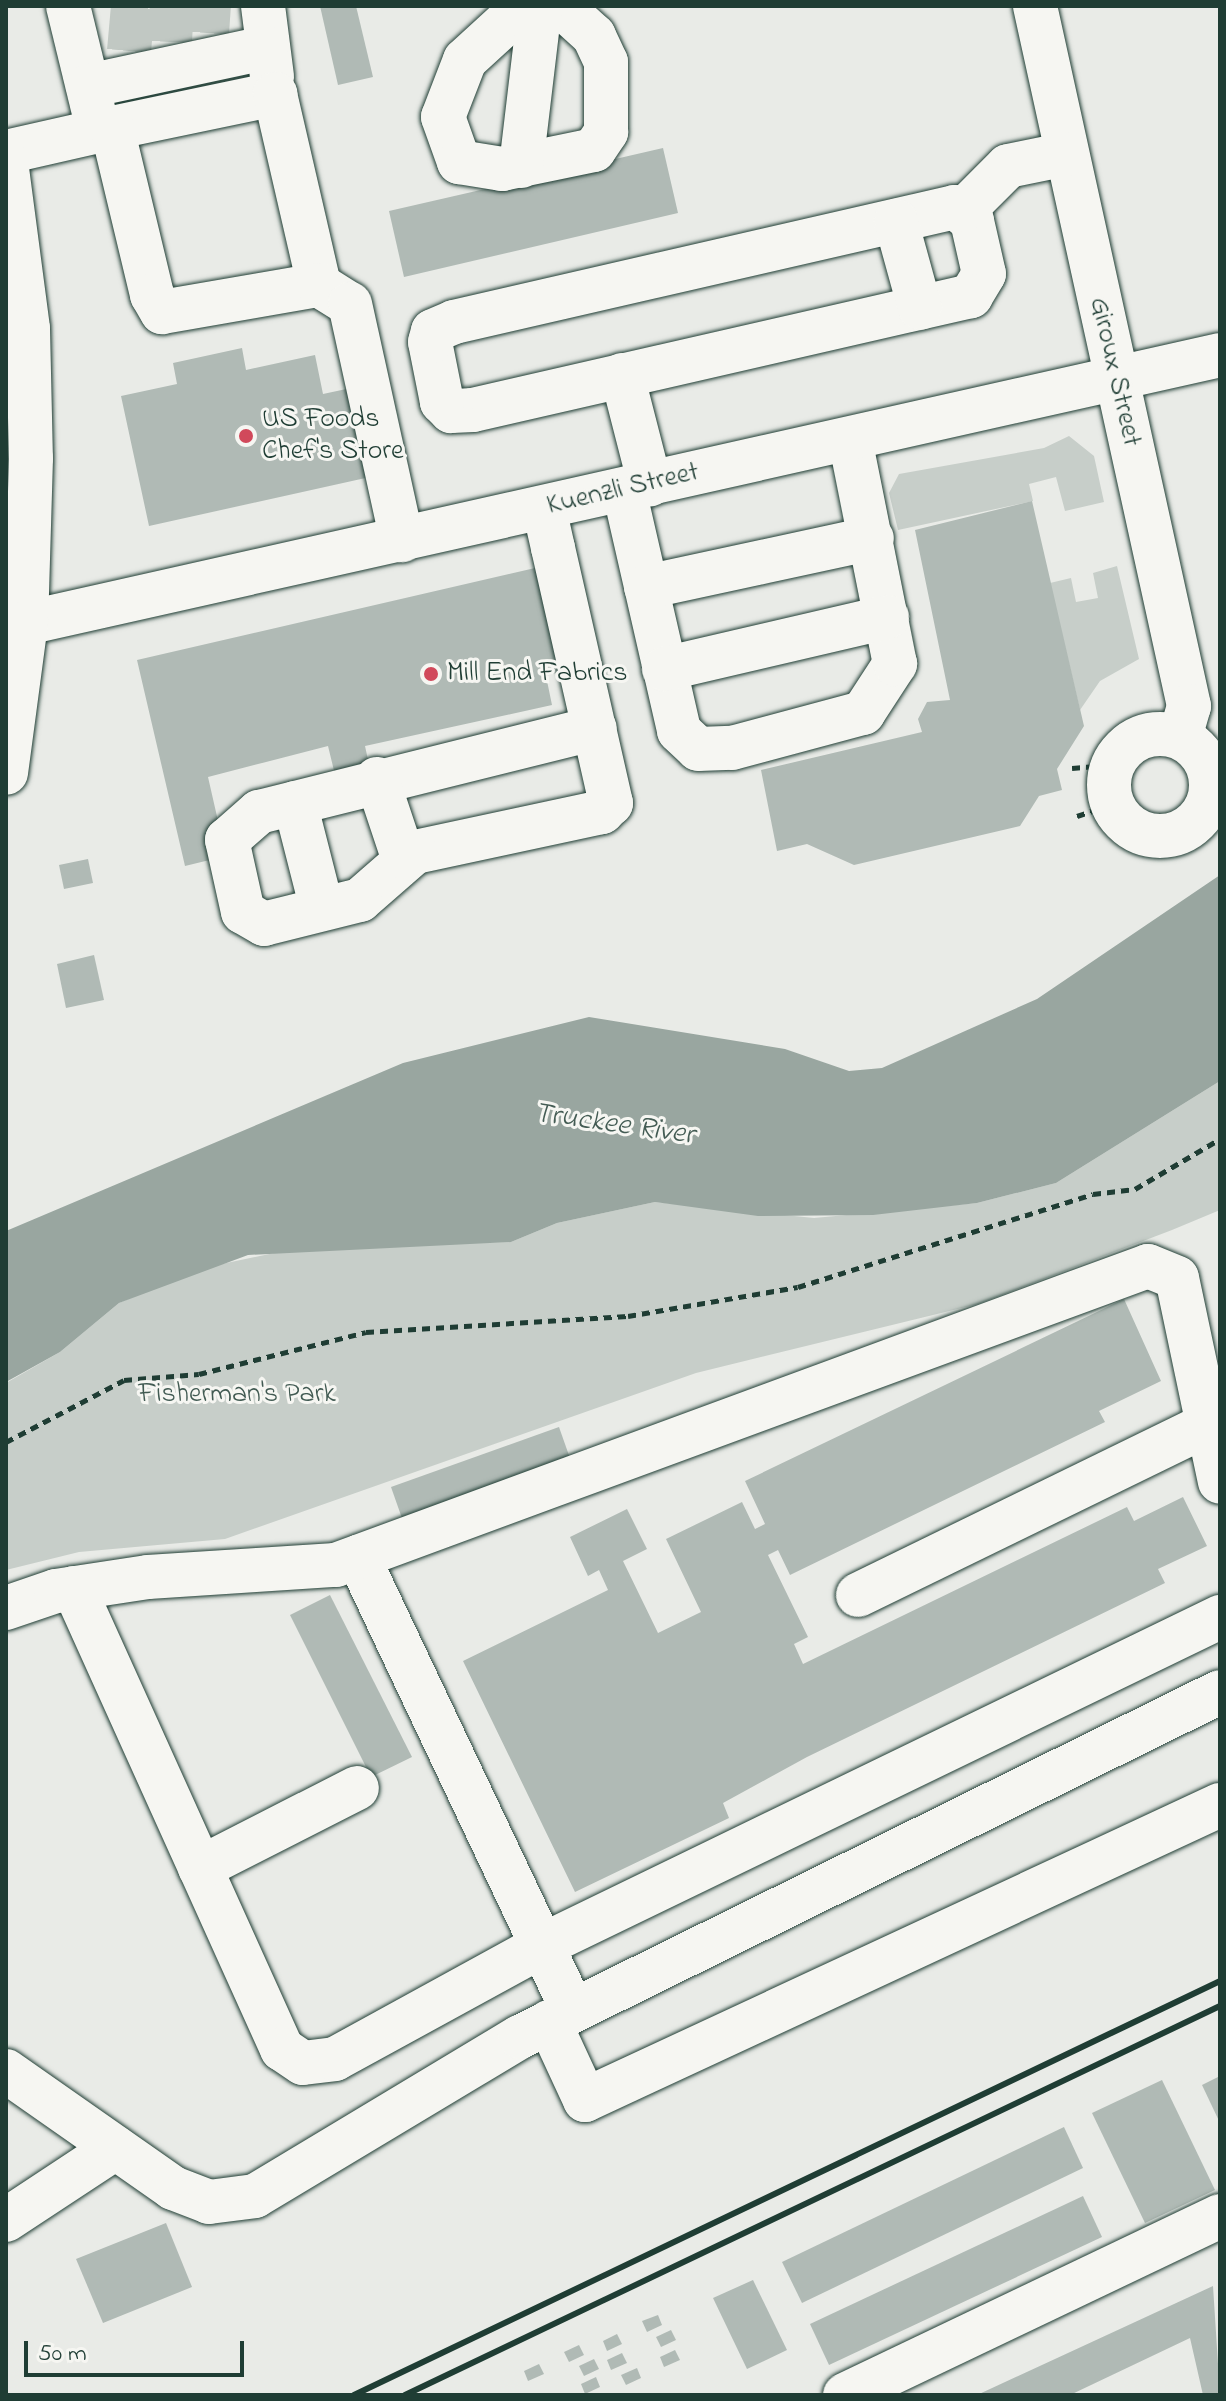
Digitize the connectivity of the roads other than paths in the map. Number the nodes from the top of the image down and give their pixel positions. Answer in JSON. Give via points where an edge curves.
{"nodes":[{"id":1,"x":68,"y":6,"type":"edge"},
{"id":2,"x":524,"y":6,"type":"edge"},
{"id":3,"x":540,"y":6,"type":"edge"},
{"id":4,"x":561,"y":6,"type":"edge"},
{"id":5,"x":1035,"y":6,"type":"edge"},
{"id":6,"x":264,"y":27,"type":"edge"},
{"id":7,"x":156,"y":60,"type":"junction"},
{"id":8,"x":275,"y":94,"type":"junction"},
{"id":9,"x":106,"y":130,"type":"junction"},
{"id":10,"x":6,"y":152,"type":"edge"},
{"id":11,"x":1067,"y":154,"type":"junction"},
{"id":12,"x":6,"y":161,"type":"edge"},
{"id":13,"x":521,"y":166,"type":"junction"},
{"id":14,"x":964,"y":210,"type":"junction"},
{"id":15,"x":896,"y":221,"type":"junction"},
{"id":16,"x":319,"y":285,"type":"junction"},
{"id":17,"x":920,"y":308,"type":"junction"},
{"id":18,"x":1220,"y":355,"type":"edge"},
{"id":19,"x":622,"y":375,"type":"junction"},
{"id":20,"x":1115,"y":380,"type":"junction"},
{"id":21,"x":850,"y":439,"type":"junction"},
{"id":22,"x":637,"y":487,"type":"junction"},
{"id":23,"x":544,"y":508,"type":"junction"},
{"id":24,"x":872,"y":538,"type":"junction"},
{"id":25,"x":402,"y":540,"type":"junction"},
{"id":26,"x":646,"y":587,"type":"junction"},
{"id":27,"x":16,"y":607,"type":"edge"},
{"id":28,"x":887,"y":617,"type":"junction"},
{"id":29,"x":664,"y":669,"type":"junction"},
{"id":30,"x":595,"y":728,"type":"junction"},
{"id":31,"x":1180,"y":737,"type":"dead end"},
{"id":32,"x":6,"y":773,"type":"edge"},
{"id":33,"x":377,"y":779,"type":"junction"},
{"id":34,"x":295,"y":803,"type":"junction"},
{"id":35,"x":403,"y":857,"type":"junction"},
{"id":36,"x":341,"y":905,"type":"junction"},
{"id":37,"x":1208,"y":1424,"type":"junction"},
{"id":38,"x":1220,"y":1482,"type":"edge"},
{"id":39,"x":358,"y":1557,"type":"junction"},
{"id":40,"x":74,"y":1588,"type":"junction"},
{"id":41,"x":858,"y":1595,"type":"dead end"},
{"id":42,"x":6,"y":1608,"type":"edge"},
{"id":43,"x":1220,"y":1617,"type":"edge"},
{"id":44,"x":1219,"y":1696,"type":"edge"},
{"id":45,"x":357,"y":1788,"type":"dead end"},
{"id":46,"x":1220,"y":1805,"type":"edge"},
{"id":47,"x":200,"y":1868,"type":"junction"},
{"id":48,"x":541,"y":1946,"type":"junction"},
{"id":49,"x":561,"y":2017,"type":"junction"},
{"id":50,"x":6,"y":2071,"type":"edge"},
{"id":51,"x":115,"y":2148,"type":"junction"},
{"id":52,"x":1220,"y":2216,"type":"edge"},
{"id":53,"x":6,"y":2220,"type":"edge"},
{"id":54,"x":845,"y":2395,"type":"edge"}],
"edges":[{"from":1,"to":7,"type":"street"},
{"from":2,"to":13,"type":"street","via":[[465,60],[443,117],[459,162]]},
{"from":3,"to":13,"type":"street"},
{"from":4,"to":13,"type":"street","via":[[594,36],[606,62],[606,132],[594,150]]},
{"from":5,"to":11,"type":"street","name":"Giroux Street"},
{"from":6,"to":7,"type":"street"},
{"from":6,"to":8,"type":"street"},
{"from":7,"to":9,"type":"street"},
{"from":8,"to":9,"type":"street"},
{"from":8,"to":16,"type":"street"},
{"from":9,"to":10,"type":"street"},
{"from":9,"to":16,"type":"street","via":[[152,295],[162,312]]},
{"from":11,"to":14,"type":"street","via":[[1008,166]]},
{"from":11,"to":20,"type":"street","name":"Giroux Street"},
{"from":12,"to":27,"type":"street","via":[[28,329]]},
{"from":14,"to":15,"type":"street"},
{"from":14,"to":17,"type":"street","via":[[984,274],[981,288]]},
{"from":15,"to":17,"type":"street"},
{"from":15,"to":19,"type":"street","via":[[454,322],[433,331],[430,342],[442,402],[451,411]]},
{"from":16,"to":25,"type":"street","via":[[350,304]]},
{"from":17,"to":19,"type":"street"},
{"from":18,"to":20,"type":"street","name":"Kuenzli Street"},
{"from":19,"to":22,"type":"street"},
{"from":20,"to":21,"type":"street","name":"Kuenzli Street"},
{"from":20,"to":31,"type":"street","name":"Giroux Street","via":[[1189,706]]},
{"from":21,"to":22,"type":"street","name":"Kuenzli Street"},
{"from":21,"to":24,"type":"street"},
{"from":22,"to":23,"type":"street","name":"Kuenzli Street"},
{"from":22,"to":26,"type":"street"},
{"from":23,"to":25,"type":"street","name":"Kuenzli Street"},
{"from":23,"to":30,"type":"street"},
{"from":24,"to":26,"type":"street"},
{"from":24,"to":28,"type":"street"},
{"from":25,"to":27,"type":"street","name":"Kuenzli Street"},
{"from":26,"to":29,"type":"street"},
{"from":27,"to":32,"type":"street"},
{"from":28,"to":29,"type":"street"},
{"from":28,"to":29,"type":"street","via":[[895,664],[863,713],[732,748],[688,743],[679,731]]},
{"from":30,"to":33,"type":"street"},
{"from":30,"to":35,"type":"street","via":[[611,803],[602,812]]},
{"from":33,"to":34,"type":"street"},
{"from":33,"to":35,"type":"street"},
{"from":34,"to":36,"type":"street"},
{"from":34,"to":36,"type":"street","via":[[259,812],[227,840],[243,912],[264,924]]},
{"from":35,"to":36,"type":"street"},
{"from":37,"to":38,"type":"street"},
{"from":37,"to":39,"type":"street","via":[[1177,1278],[1148,1266]]},
{"from":37,"to":41,"type":"street"},
{"from":39,"to":40,"type":"street"},
{"from":39,"to":48,"type":"street"},
{"from":40,"to":42,"type":"street"},
{"from":40,"to":47,"type":"street"},
{"from":43,"to":48,"type":"street"},
{"from":44,"to":49,"type":"street"},
{"from":45,"to":47,"type":"street"},
{"from":46,"to":49,"type":"street","via":[[585,2100]]},
{"from":47,"to":48,"type":"street","via":[[282,2049],[303,2063],[335,2059]]},
{"from":48,"to":49,"type":"street"},
{"from":49,"to":51,"type":"street","via":[[255,2196],[209,2202],[173,2188]]},
{"from":50,"to":51,"type":"street"},
{"from":51,"to":53,"type":"street"},
{"from":52,"to":54,"type":"street"}]}
